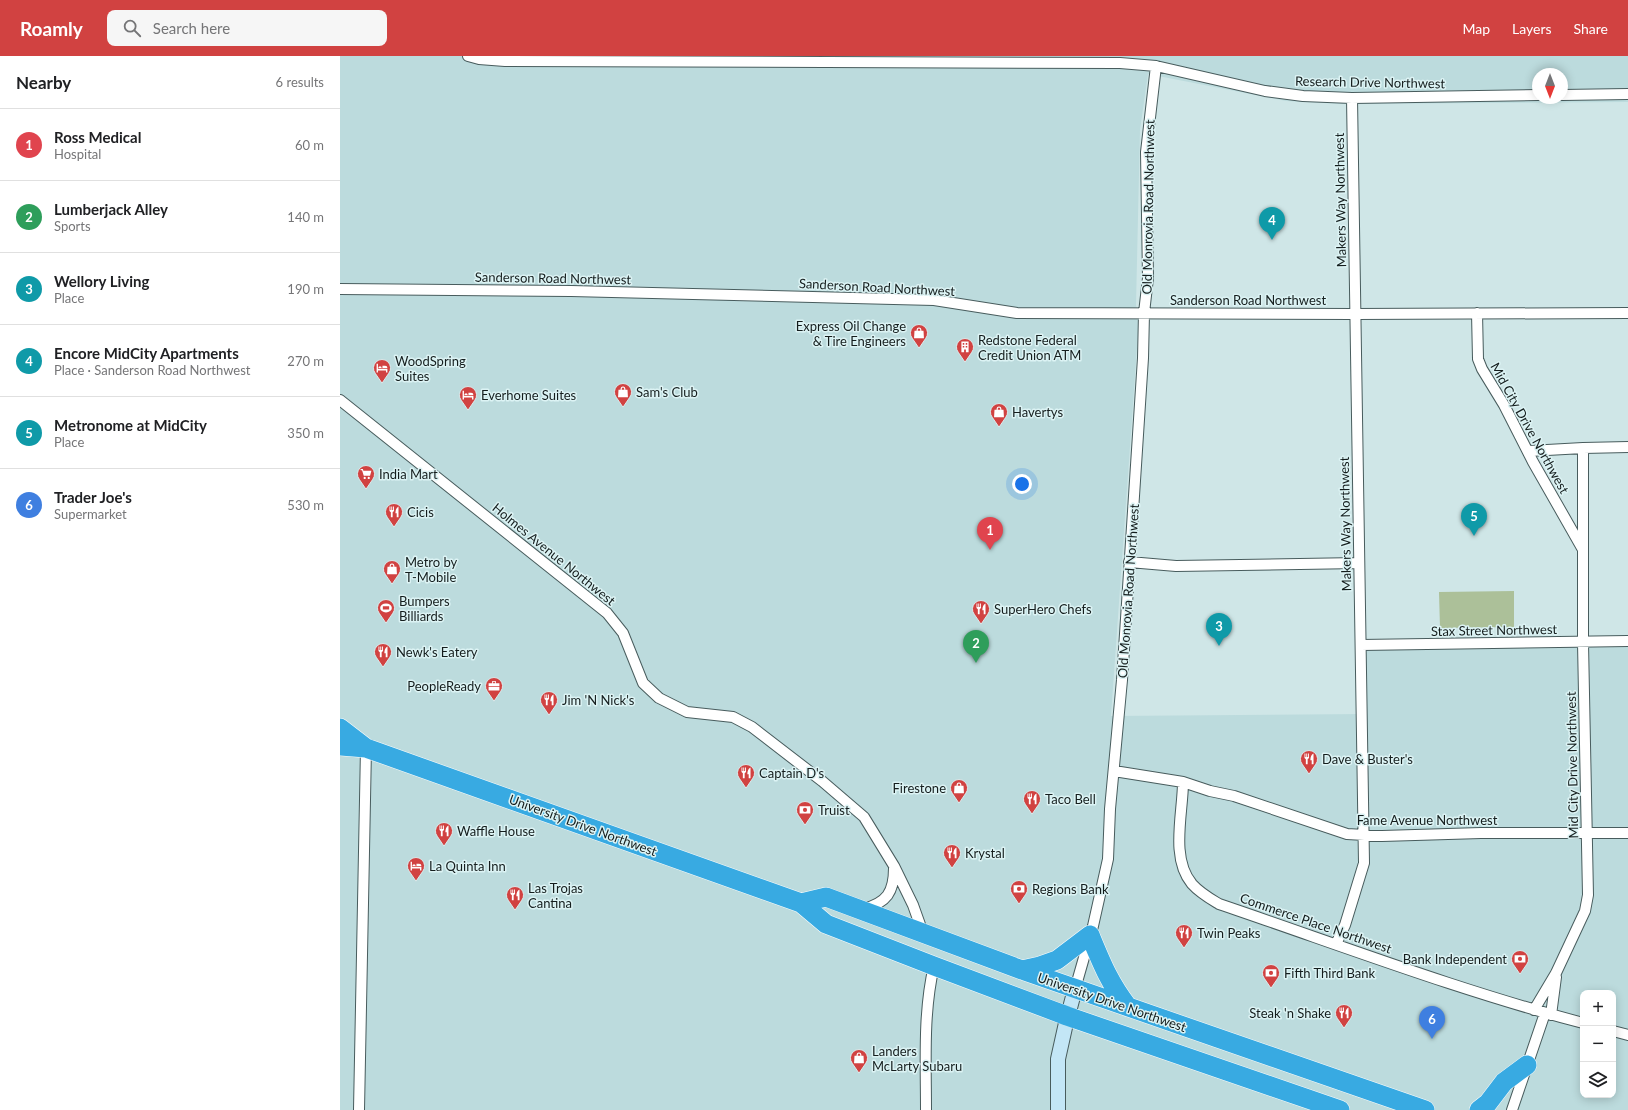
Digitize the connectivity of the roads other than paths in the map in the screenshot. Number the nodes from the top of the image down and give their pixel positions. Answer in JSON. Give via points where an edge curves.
{"nodes":[{"id":1,"x":468,"y":56,"type":"edge"},
{"id":2,"x":1156,"y":66,"type":"junction"},
{"id":3,"x":1628,"y":94,"type":"edge"},
{"id":4,"x":1532,"y":95,"type":"edge"},
{"id":5,"x":1568,"y":95,"type":"edge"},
{"id":6,"x":1352,"y":98,"type":"junction"},
{"id":7,"x":340,"y":289,"type":"edge"},
{"id":8,"x":1144,"y":313,"type":"junction"},
{"id":9,"x":1477,"y":313,"type":"junction"},
{"id":10,"x":1628,"y":313,"type":"edge"},
{"id":11,"x":1355,"y":314,"type":"junction"},
{"id":12,"x":340,"y":400,"type":"edge"},
{"id":13,"x":1628,"y":447,"type":"edge"},
{"id":14,"x":1583,"y":448,"type":"junction"},
{"id":15,"x":1529,"y":451,"type":"junction"},
{"id":16,"x":1583,"y":550,"type":"junction"},
{"id":17,"x":1130,"y":562,"type":"junction"},
{"id":18,"x":1359,"y":563,"type":"junction"},
{"id":19,"x":1628,"y":641,"type":"edge"},
{"id":20,"x":1583,"y":642,"type":"junction"},
{"id":21,"x":1361,"y":645,"type":"junction"},
{"id":22,"x":340,"y":728,"type":"edge"},
{"id":23,"x":340,"y":746,"type":"edge"},
{"id":24,"x":366,"y":748,"type":"junction"},
{"id":25,"x":1114,"y":771,"type":"junction"},
{"id":26,"x":1183,"y":782,"type":"junction"},
{"id":27,"x":1586,"y":832,"type":"junction"},
{"id":28,"x":1628,"y":833,"type":"edge"},
{"id":29,"x":1363,"y":835,"type":"junction"},
{"id":30,"x":894,"y":866,"type":"junction"},
{"id":31,"x":801,"y":903,"type":"junction"},
{"id":32,"x":860,"y":910,"type":"junction"},
{"id":33,"x":923,"y":932,"type":"junction"},
{"id":34,"x":1090,"y":935,"type":"junction"},
{"id":35,"x":1336,"y":944,"type":"junction"},
{"id":36,"x":934,"y":966,"type":"junction"},
{"id":37,"x":1022,"y":970,"type":"junction"},
{"id":38,"x":1556,"y":973,"type":"junction"},
{"id":39,"x":1075,"y":989,"type":"junction"},
{"id":40,"x":1128,"y":1007,"type":"junction"},
{"id":41,"x":1534,"y":1010,"type":"junction"},
{"id":42,"x":1548,"y":1014,"type":"junction"},
{"id":43,"x":1068,"y":1016,"type":"junction"},
{"id":44,"x":1580,"y":1022,"type":"edge"},
{"id":45,"x":1616,"y":1032,"type":"edge"},
{"id":46,"x":1628,"y":1035,"type":"edge"},
{"id":47,"x":1527,"y":1065,"type":"junction"},
{"id":48,"x":359,"y":1110,"type":"edge"},
{"id":49,"x":926,"y":1110,"type":"edge"},
{"id":50,"x":1058,"y":1110,"type":"edge"},
{"id":51,"x":1340,"y":1110,"type":"edge"},
{"id":52,"x":1425,"y":1110,"type":"edge"},
{"id":53,"x":1479,"y":1110,"type":"edge"},
{"id":54,"x":1512,"y":1110,"type":"edge"}],
"edges":[{"from":1,"to":2,"type":"street","name":"Research Drive Northwest","via":[[505,61],[1089,62]]},
{"from":2,"to":6,"type":"street","name":"Research Drive Northwest","via":[[1266,91]]},
{"from":2,"to":8,"type":"street","name":"Old Monrovia Road Northwest","via":[[1146,152],[1148,278]]},
{"from":3,"to":5,"type":"street"},
{"from":4,"to":6,"type":"street","name":"Research Drive Northwest"},
{"from":6,"to":11,"type":"street","name":"Makers Way Northwest"},
{"from":7,"to":8,"type":"street","name":"Sanderson Road Northwest","via":[[571,291],[927,300],[1017,313]]},
{"from":8,"to":11,"type":"street","name":"Sanderson Road Northwest"},
{"from":8,"to":17,"type":"street","name":"Old Monrovia Road Northwest"},
{"from":9,"to":10,"type":"street","name":"Sanderson Road Northwest"},
{"from":9,"to":11,"type":"street","name":"Sanderson Road Northwest"},
{"from":9,"to":15,"type":"street","name":"Mid City Drive Northwest","via":[[1478,359]]},
{"from":11,"to":18,"type":"street","name":"Makers Way Northwest"},
{"from":12,"to":30,"type":"street","name":"Holmes Avenue Northwest","via":[[608,613],[623,633],[644,683],[659,698],[686,712],[733,717],[752,726],[864,817]]},
{"from":13,"to":14,"type":"street"},
{"from":14,"to":15,"type":"street"},
{"from":14,"to":16,"type":"street","name":"Mid City Drive Northwest"},
{"from":15,"to":16,"type":"street","name":"Mid City Drive Northwest"},
{"from":16,"to":20,"type":"street","name":"Mid City Drive Northwest"},
{"from":17,"to":18,"type":"street","via":[[1176,566]]},
{"from":17,"to":25,"type":"street","name":"Old Monrovia Road Northwest"},
{"from":18,"to":21,"type":"street","name":"Makers Way Northwest"},
{"from":19,"to":20,"type":"street","name":"Stax Street Northwest"},
{"from":20,"to":21,"type":"street","name":"Stax Street Northwest"},
{"from":20,"to":27,"type":"street","name":"Mid City Drive Northwest"},
{"from":21,"to":29,"type":"street","name":"Makers Way Northwest"},
{"from":22,"to":24,"type":"highway","name":"University Drive Northwest"},
{"from":23,"to":24,"type":"highway","name":"University Drive Northwest"},
{"from":24,"to":31,"type":"highway","name":"University Drive Northwest"},
{"from":24,"to":48,"type":"street"},
{"from":25,"to":26,"type":"street","name":"Fame Avenue Northwest"},
{"from":25,"to":34,"type":"street","name":"Old Monrovia Road Northwest","via":[[1108,859]]},
{"from":26,"to":29,"type":"street","name":"Fame Avenue Northwest","via":[[1234,796],[1347,834]]},
{"from":26,"to":35,"type":"street","name":"Commerce Place Northwest","via":[[1179,845],[1182,865],[1191,883],[1219,904]]},
{"from":27,"to":28,"type":"street","name":"Fame Avenue Northwest"},
{"from":27,"to":29,"type":"street","name":"Fame Avenue Northwest"},
{"from":27,"to":38,"type":"street","name":"Mid City Drive Northwest","via":[[1587,902]]},
{"from":29,"to":35,"type":"street","name":"Makers Way Northwest","via":[[1364,863]]},
{"from":30,"to":32,"type":"street","via":[[893,887],[887,898],[879,904]]},
{"from":30,"to":33,"type":"street","name":"Holmes Avenue Northwest"},
{"from":31,"to":32,"type":"highway","name":"University Drive Northwest","via":[[826,897]]},
{"from":31,"to":36,"type":"highway","name":"University Drive Northwest","via":[[826,924]]},
{"from":32,"to":33,"type":"highway","name":"University Drive Northwest"},
{"from":33,"to":37,"type":"highway","name":"University Drive Northwest"},
{"from":34,"to":37,"type":"highway","via":[[1056,960]]},
{"from":34,"to":39,"type":"street","name":"Old Monrovia Road Northwest"},
{"from":34,"to":40,"type":"highway","via":[[1106,974]]},
{"from":35,"to":41,"type":"street","name":"Commerce Place Northwest"},
{"from":36,"to":43,"type":"highway","name":"University Drive Northwest"},
{"from":36,"to":49,"type":"street","via":[[929,986],[927,1017]]},
{"from":37,"to":39,"type":"highway","name":"University Drive Northwest"},
{"from":38,"to":41,"type":"street","name":"Mid City Drive Northwest"},
{"from":38,"to":42,"type":"street","name":"Mid City Drive Northwest"},
{"from":39,"to":40,"type":"highway","name":"University Drive Northwest"},
{"from":39,"to":43,"type":"street","name":"Old Monrovia Road Northwest"},
{"from":40,"to":52,"type":"highway","name":"University Drive Northwest"},
{"from":41,"to":42,"type":"street","name":"Commerce Place Northwest"},
{"from":42,"to":44,"type":"street","name":"Commerce Place Northwest"},
{"from":42,"to":47,"type":"street","name":"Mid City Drive Northwest"},
{"from":43,"to":50,"type":"street","name":"Old Monrovia Road Northwest","via":[[1058,1059]]},
{"from":43,"to":51,"type":"highway","name":"University Drive Northwest"},
{"from":45,"to":46,"type":"street"},
{"from":47,"to":53,"type":"highway","via":[[1504,1082]]},
{"from":47,"to":54,"type":"street","name":"Mid City Drive Northwest"}]}
